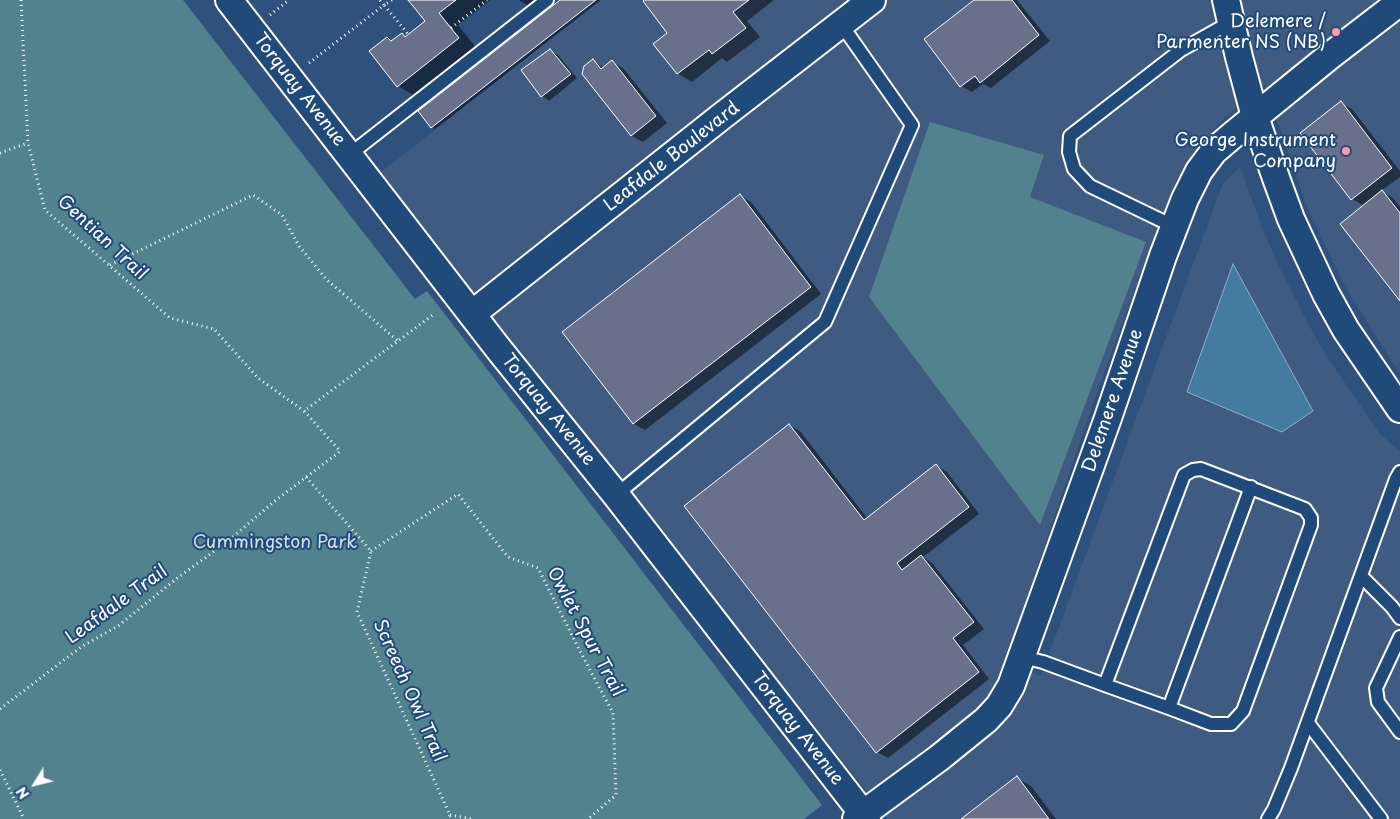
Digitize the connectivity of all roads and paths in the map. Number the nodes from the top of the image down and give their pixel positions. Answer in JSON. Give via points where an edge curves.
{"nodes":[{"id":1,"x":21,"y":0,"type":"edge"},
{"id":2,"x":229,"y":0,"type":"edge"},
{"id":3,"x":380,"y":0,"type":"edge"},
{"id":4,"x":392,"y":0,"type":"edge"},
{"id":5,"x":546,"y":0,"type":"edge"},
{"id":6,"x":872,"y":0,"type":"edge"},
{"id":7,"x":486,"y":1,"type":"edge"},
{"id":8,"x":1400,"y":2,"type":"edge"},
{"id":9,"x":384,"y":5,"type":"junction"},
{"id":10,"x":1229,"y":11,"type":"edge"},
{"id":11,"x":841,"y":24,"type":"junction"},
{"id":12,"x":451,"y":28,"type":"dead end"},
{"id":13,"x":408,"y":34,"type":"dead end"},
{"id":14,"x":328,"y":48,"type":"dead end"},
{"id":15,"x":1255,"y":117,"type":"junction"},
{"id":16,"x":28,"y":143,"type":"junction"},
{"id":17,"x":0,"y":153,"type":"edge"},
{"id":18,"x":349,"y":155,"type":"junction"},
{"id":19,"x":1175,"y":227,"type":"junction"},
{"id":20,"x":110,"y":265,"type":"junction"},
{"id":21,"x":434,"y":314,"type":"dead end"},
{"id":22,"x":472,"y":314,"type":"junction"},
{"id":23,"x":398,"y":341,"type":"junction"},
{"id":24,"x":1400,"y":409,"type":"edge"},
{"id":25,"x":304,"y":411,"type":"junction"},
{"id":26,"x":1400,"y":472,"type":"edge"},
{"id":27,"x":306,"y":477,"type":"junction"},
{"id":28,"x":1251,"y":488,"type":"junction"},
{"id":29,"x":616,"y":495,"type":"junction"},
{"id":30,"x":371,"y":551,"type":"junction"},
{"id":31,"x":1361,"y":576,"type":"junction"},
{"id":32,"x":1400,"y":618,"type":"edge"},
{"id":33,"x":1400,"y":637,"type":"edge"},
{"id":34,"x":1022,"y":657,"type":"junction"},
{"id":35,"x":1105,"y":685,"type":"junction"},
{"id":36,"x":1169,"y":708,"type":"junction"},
{"id":37,"x":0,"y":710,"type":"edge"},
{"id":38,"x":1308,"y":722,"type":"junction"},
{"id":39,"x":1400,"y":732,"type":"edge"},
{"id":40,"x":0,"y":770,"type":"edge"},
{"id":41,"x":449,"y":817,"type":"edge"},
{"id":42,"x":862,"y":817,"type":"edge"},
{"id":43,"x":24,"y":819,"type":"edge"},
{"id":44,"x":473,"y":819,"type":"edge"},
{"id":45,"x":588,"y":819,"type":"edge"},
{"id":46,"x":1268,"y":819,"type":"edge"},
{"id":47,"x":1381,"y":819,"type":"edge"}],
"edges":[{"from":1,"to":16,"type":"path","name":"Gentian Trail"},
{"from":2,"to":18,"type":"street","name":"Torquay Avenue"},
{"from":3,"to":9,"type":"path"},
{"from":4,"to":9,"type":"path"},
{"from":5,"to":18,"type":"lane"},
{"from":6,"to":11,"type":"street","name":"Leafdale Boulevard"},
{"from":7,"to":12,"type":"path"},
{"from":8,"to":15,"type":"street","name":"Delemere Avenue"},
{"from":9,"to":13,"type":"path"},
{"from":9,"to":14,"type":"path"},
{"from":10,"to":15,"type":"street"},
{"from":10,"to":19,"type":"lane","via":[[1070,136],[1069,152],[1074,169],[1090,186]]},
{"from":11,"to":22,"type":"street","name":"Leafdale Boulevard"},
{"from":11,"to":29,"type":"lane","via":[[912,125],[825,322]]},
{"from":15,"to":19,"type":"street","name":"Delemere Avenue","via":[[1214,151],[1199,171]]},
{"from":15,"to":24,"type":"street","via":[[1291,219],[1326,294],[1351,338]]},
{"from":16,"to":17,"type":"path"},
{"from":16,"to":20,"type":"path","name":"Gentian Trail","via":[[45,210]]},
{"from":18,"to":22,"type":"street","name":"Torquay Avenue"},
{"from":19,"to":34,"type":"street","name":"Delemere Avenue"},
{"from":20,"to":23,"type":"path","via":[[254,195],[282,215],[299,246],[326,279]]},
{"from":20,"to":25,"type":"path","name":"Gentian Trail","via":[[170,318],[214,329],[258,378]]},
{"from":21,"to":23,"type":"path"},
{"from":22,"to":29,"type":"street","name":"Torquay Avenue"},
{"from":23,"to":25,"type":"path"},
{"from":25,"to":27,"type":"path","name":"Leafdale Trail","via":[[340,451]]},
{"from":26,"to":31,"type":"lane"},
{"from":27,"to":30,"type":"path"},
{"from":27,"to":37,"type":"path","name":"Leafdale Trail","via":[[118,626],[81,647]]},
{"from":28,"to":35,"type":"lane","via":[[1201,469],[1184,475]]},
{"from":28,"to":36,"type":"lane"},
{"from":28,"to":36,"type":"lane","via":[[1305,509],[1311,525],[1243,710],[1231,724],[1211,724]]},
{"from":29,"to":42,"type":"street","name":"Torquay Avenue"},
{"from":30,"to":41,"type":"path","name":"Screech Owl Trail","via":[[357,612]]},
{"from":30,"to":45,"type":"path","name":"Owlet Spur Trail","via":[[458,494],[508,558],[538,568],[613,713],[616,795]]},
{"from":31,"to":32,"type":"lane"},
{"from":31,"to":38,"type":"lane"},
{"from":33,"to":39,"type":"lane","via":[[1376,688],[1378,702]]},
{"from":34,"to":35,"type":"lane"},
{"from":34,"to":42,"type":"street","name":"Delemere Avenue","via":[[1011,686],[986,720]]},
{"from":35,"to":36,"type":"lane"},
{"from":38,"to":46,"type":"lane"},
{"from":38,"to":47,"type":"lane"},
{"from":40,"to":43,"type":"path"},
{"from":41,"to":44,"type":"path"}]}
